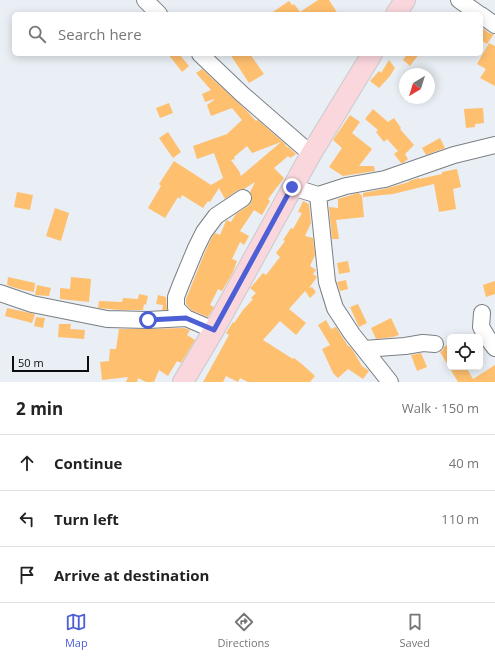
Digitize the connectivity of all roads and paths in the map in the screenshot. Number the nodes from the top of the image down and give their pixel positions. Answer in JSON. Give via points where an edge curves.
{"nodes":[{"id":1,"x":145,"y":0,"type":"edge"},
{"id":2,"x":405,"y":0,"type":"edge"},
{"id":3,"x":459,"y":0,"type":"edge"},
{"id":4,"x":157,"y":12,"type":"edge"},
{"id":5,"x":397,"y":12,"type":"edge"},
{"id":6,"x":476,"y":12,"type":"edge"},
{"id":7,"x":483,"y":17,"type":"edge"},
{"id":8,"x":495,"y":25,"type":"edge"},
{"id":9,"x":202,"y":56,"type":"edge"},
{"id":10,"x":371,"y":56,"type":"edge"},
{"id":11,"x":495,"y":145,"type":"edge"},
{"id":12,"x":310,"y":154,"type":"junction"},
{"id":13,"x":292,"y":187,"type":"junction"},
{"id":14,"x":318,"y":194,"type":"junction"},
{"id":15,"x":243,"y":198,"type":"dead end"},
{"id":16,"x":0,"y":293,"type":"edge"},
{"id":17,"x":482,"y":313,"type":"dead end"},
{"id":18,"x":186,"y":318,"type":"junction"},
{"id":19,"x":214,"y":330,"type":"junction"},
{"id":20,"x":434,"y":344,"type":"dead end"},
{"id":21,"x":495,"y":348,"type":"edge"},
{"id":22,"x":364,"y":349,"type":"junction"},
{"id":23,"x":182,"y":382,"type":"edge"},
{"id":24,"x":390,"y":382,"type":"edge"}],
"edges":[{"from":1,"to":4,"type":"street"},
{"from":2,"to":5,"type":"main road"},
{"from":3,"to":6,"type":"street"},
{"from":7,"to":8,"type":"street"},
{"from":9,"to":12,"type":"street"},
{"from":10,"to":12,"type":"main road"},
{"from":11,"to":14,"type":"street","via":[[454,155],[385,179]]},
{"from":12,"to":13,"type":"main road"},
{"from":13,"to":14,"type":"street"},
{"from":13,"to":19,"type":"main road"},
{"from":14,"to":22,"type":"street","via":[[327,282],[335,308]]},
{"from":15,"to":18,"type":"street","via":[[216,216],[196,248],[176,297],[176,308]]},
{"from":16,"to":18,"type":"street","via":[[32,304],[107,319]]},
{"from":17,"to":21,"type":"street","via":[[482,327]]},
{"from":18,"to":19,"type":"street"},
{"from":19,"to":23,"type":"main road"},
{"from":20,"to":22,"type":"street"},
{"from":22,"to":24,"type":"street"}]}
